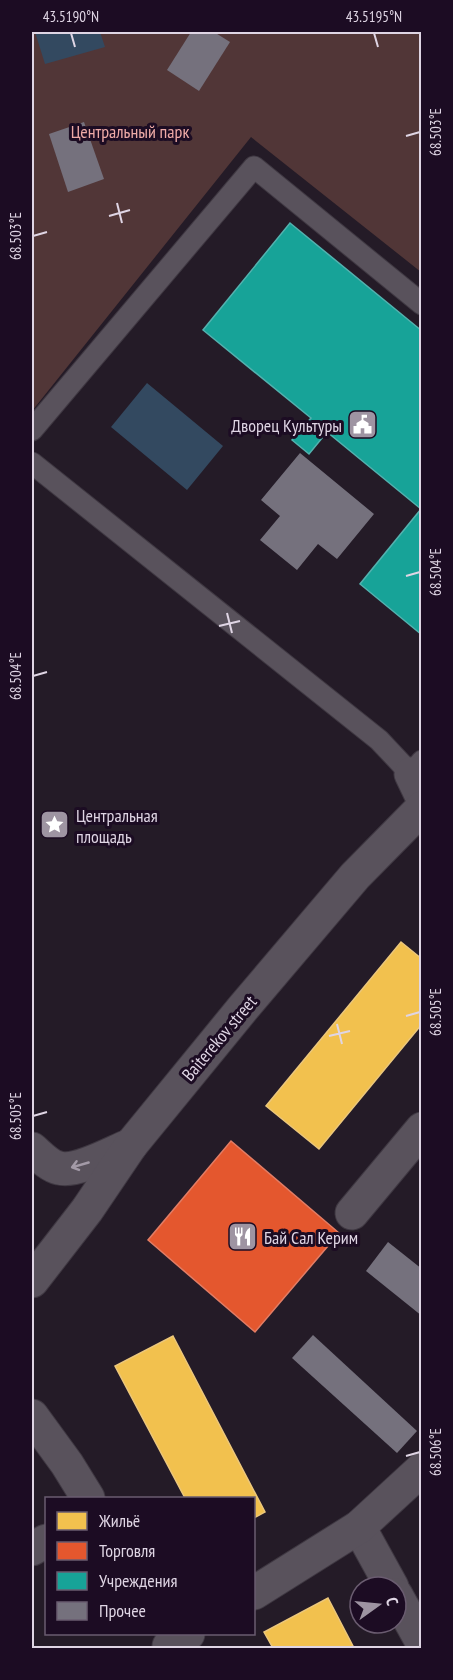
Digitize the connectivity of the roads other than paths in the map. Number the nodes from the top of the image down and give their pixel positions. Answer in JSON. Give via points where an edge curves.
{"nodes":[{"id":1,"x":422,"y":304,"type":"edge"},
{"id":2,"x":32,"y":430,"type":"edge"},
{"id":3,"x":32,"y":463,"type":"edge"},
{"id":4,"x":418,"y":777,"type":"edge"},
{"id":5,"x":422,"y":808,"type":"edge"},
{"id":6,"x":422,"y":1129,"type":"edge"},
{"id":7,"x":131,"y":1145,"type":"junction"},
{"id":8,"x":32,"y":1149,"type":"edge"},
{"id":9,"x":352,"y":1213,"type":"dead end"},
{"id":10,"x":32,"y":1269,"type":"edge"},
{"id":11,"x":32,"y":1392,"type":"edge"},
{"id":12,"x":32,"y":1416,"type":"edge"},
{"id":13,"x":67,"y":1464,"type":"junction"},
{"id":14,"x":422,"y":1469,"type":"edge"},
{"id":15,"x":87,"y":1497,"type":"edge"},
{"id":16,"x":358,"y":1527,"type":"junction"},
{"id":17,"x":45,"y":1541,"type":"edge"},
{"id":18,"x":32,"y":1549,"type":"edge"},
{"id":19,"x":385,"y":1575,"type":"edge"},
{"id":20,"x":255,"y":1592,"type":"edge"},
{"id":21,"x":408,"y":1617,"type":"edge"},
{"id":22,"x":422,"y":1642,"type":"edge"}],
"edges":[{"from":1,"to":2,"type":"lane","via":[[254,167]]},
{"from":3,"to":4,"type":"lane","via":[[379,740]]},
{"from":5,"to":7,"type":"street","name":"Baiterekov street","via":[[355,876]]},
{"from":6,"to":9,"type":"street"},
{"from":7,"to":8,"type":"street","one_way":true,"via":[[86,1164],[60,1169]]},
{"from":7,"to":10,"type":"street","name":"Baiterekov street","via":[[87,1210]]},
{"from":11,"to":13,"type":"street"},
{"from":12,"to":13,"type":"street"},
{"from":13,"to":15,"type":"street"},
{"from":14,"to":16,"type":"street"},
{"from":16,"to":19,"type":"street"},
{"from":16,"to":20,"type":"street"},
{"from":17,"to":18,"type":"street"},
{"from":21,"to":22,"type":"street"}]}
